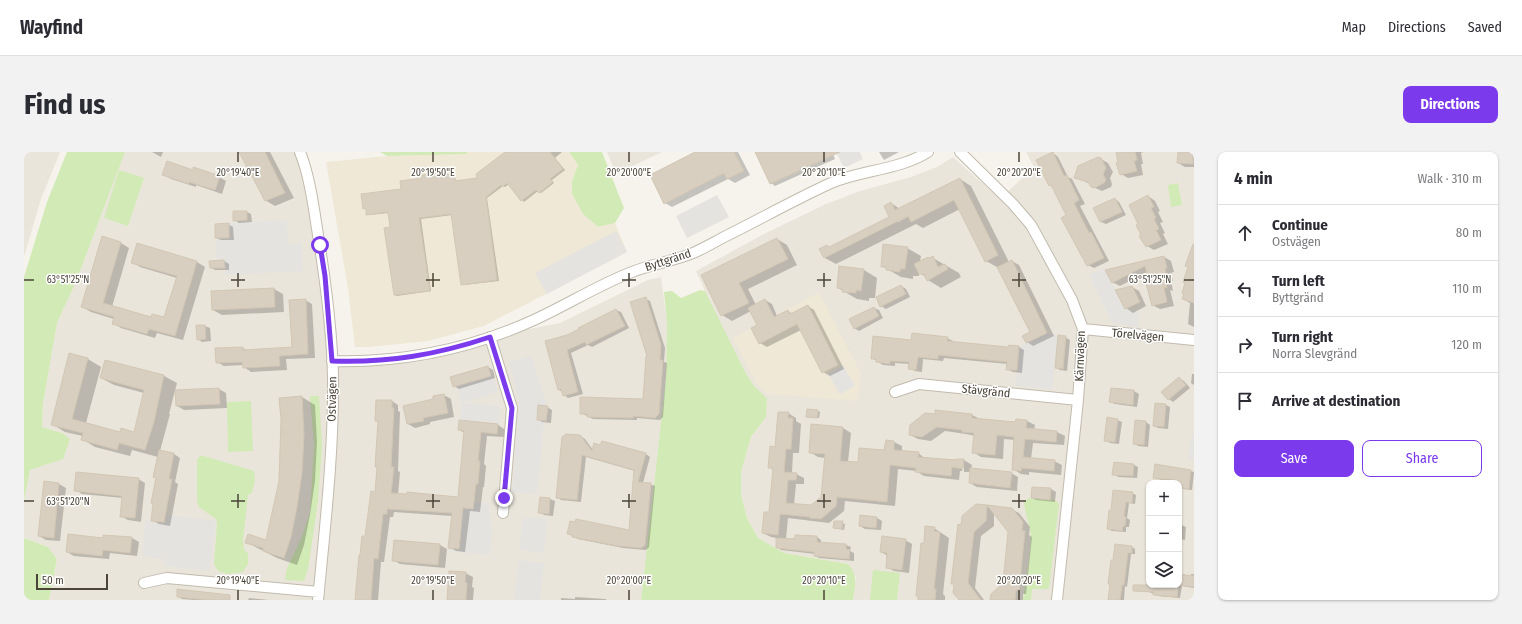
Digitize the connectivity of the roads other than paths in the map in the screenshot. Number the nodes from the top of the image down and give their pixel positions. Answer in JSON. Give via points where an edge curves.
{"nodes":[{"id":1,"x":300,"y":152,"type":"edge"},
{"id":2,"x":928,"y":152,"type":"edge"},
{"id":3,"x":960,"y":152,"type":"edge"},
{"id":4,"x":1083,"y":329,"type":"junction"},
{"id":5,"x":490,"y":337,"type":"junction"},
{"id":6,"x":1194,"y":340,"type":"edge"},
{"id":7,"x":332,"y":361,"type":"junction"},
{"id":8,"x":895,"y":392,"type":"dead end"},
{"id":9,"x":1078,"y":400,"type":"junction"},
{"id":10,"x":503,"y":513,"type":"dead end"},
{"id":11,"x":144,"y":583,"type":"dead end"},
{"id":12,"x":318,"y":596,"type":"edge"},
{"id":13,"x":1057,"y":600,"type":"edge"}],
"edges":[{"from":1,"to":7,"type":"street","name":"Ostvägen","via":[[316,217],[325,276]]},
{"from":2,"to":5,"type":"street","name":"Byttgränd","via":[[912,160],[832,183],[694,252],[633,271],[534,320]]},
{"from":3,"to":4,"type":"street","name":"Kärnvägen","via":[[1031,225],[1072,300]]},
{"from":4,"to":6,"type":"street","name":"Törelvägen"},
{"from":4,"to":9,"type":"street","name":"Kärnvägen"},
{"from":5,"to":7,"type":"street","name":"Byttgränd","via":[[414,357],[363,362]]},
{"from":5,"to":10,"type":"street","via":[[512,408]]},
{"from":7,"to":12,"type":"street","name":"Ostvägen","via":[[331,469]]},
{"from":8,"to":9,"type":"street","name":"Stävgränd","via":[[919,384]]},
{"from":9,"to":13,"type":"street","name":"Kärnvägen"},
{"from":11,"to":12,"type":"street","via":[[167,578]]}]}
